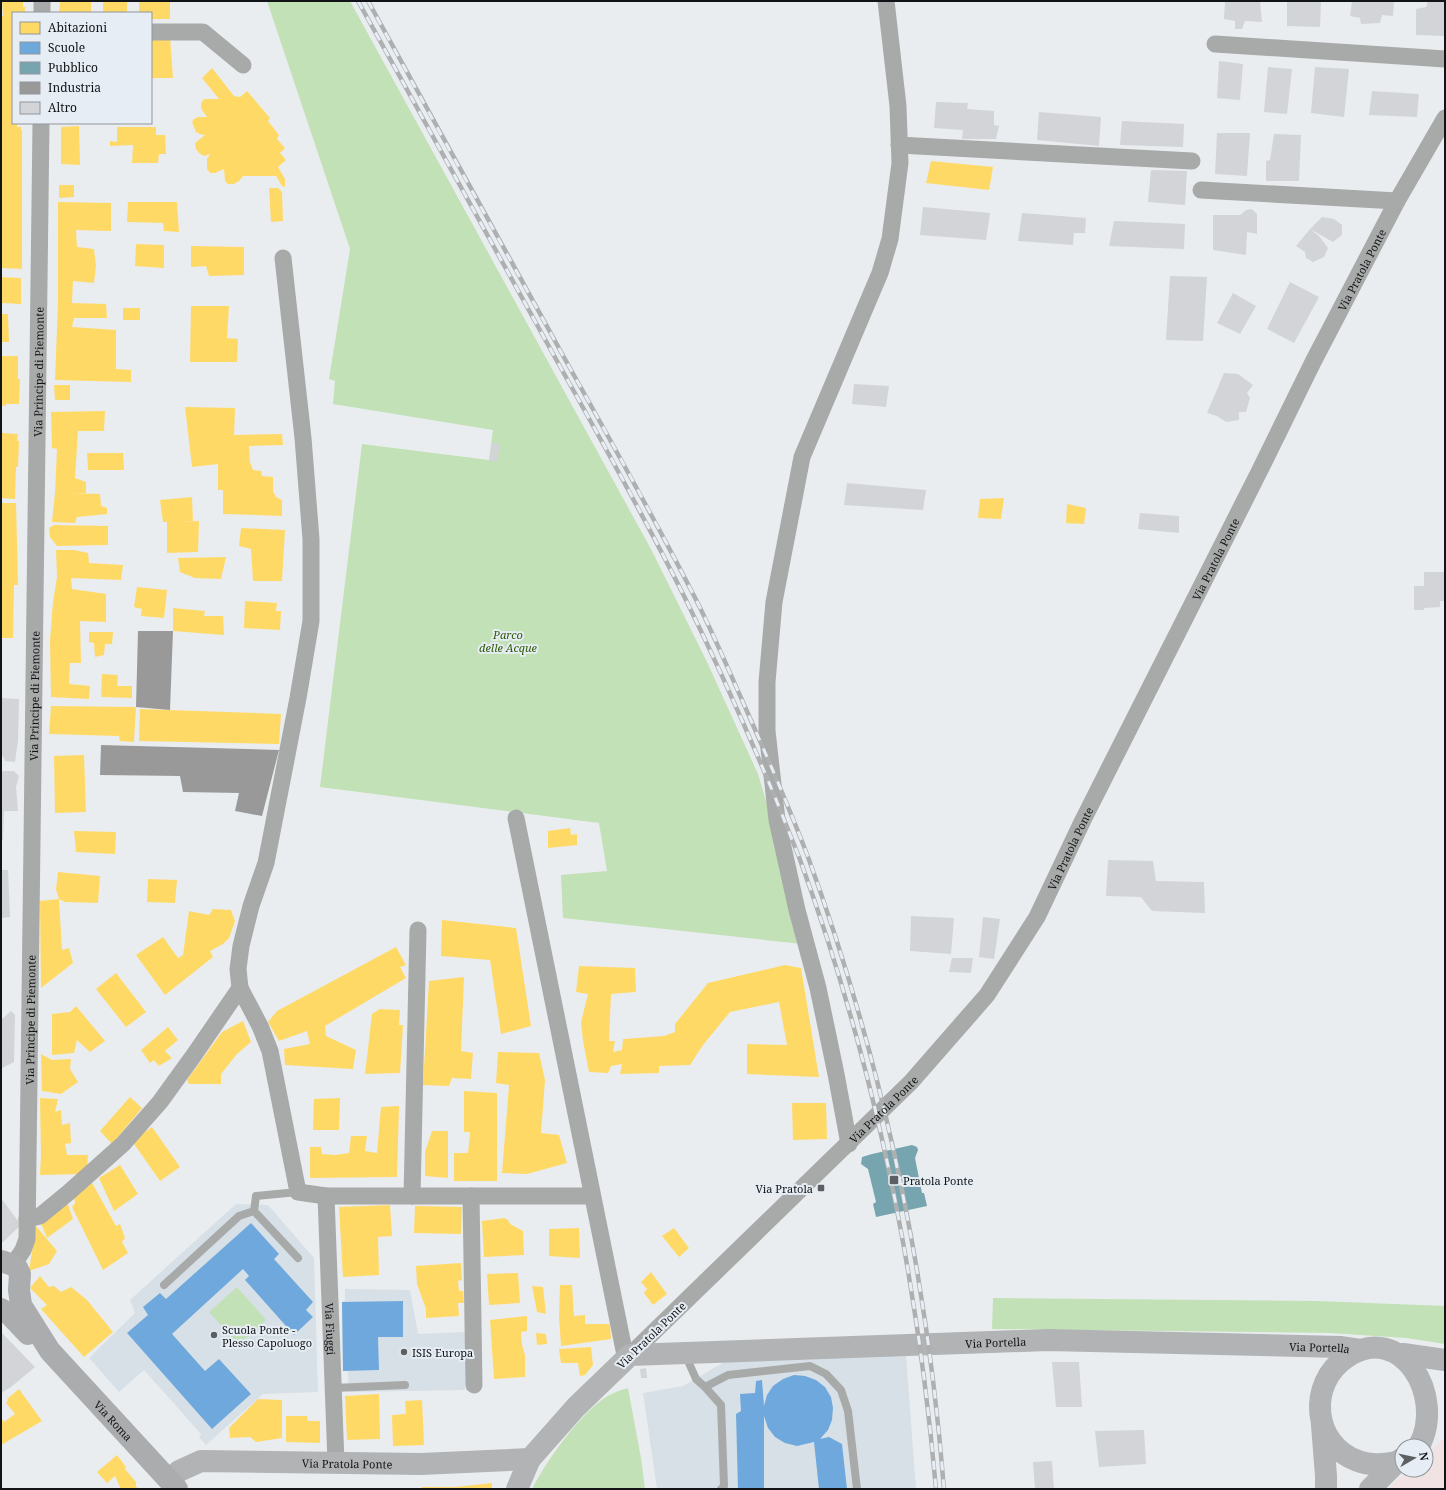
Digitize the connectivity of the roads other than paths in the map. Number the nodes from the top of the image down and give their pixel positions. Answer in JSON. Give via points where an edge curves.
{"nodes":[{"id":1,"x":42,"y":1,"type":"edge"},
{"id":2,"x":886,"y":1,"type":"edge"},
{"id":3,"x":42,"y":12,"type":"edge"},
{"id":4,"x":152,"y":32,"type":"edge"},
{"id":5,"x":1215,"y":44,"type":"dead end"},
{"id":6,"x":1445,"y":59,"type":"edge"},
{"id":7,"x":243,"y":65,"type":"dead end"},
{"id":8,"x":1445,"y":118,"type":"edge"},
{"id":9,"x":41,"y":124,"type":"edge"},
{"id":10,"x":899,"y":145,"type":"junction"},
{"id":11,"x":1192,"y":161,"type":"dead end"},
{"id":12,"x":1201,"y":190,"type":"dead end"},
{"id":13,"x":1397,"y":201,"type":"junction"},
{"id":14,"x":283,"y":258,"type":"dead end"},
{"id":15,"x":516,"y":818,"type":"dead end"},
{"id":16,"x":418,"y":930,"type":"dead end"},
{"id":17,"x":240,"y":988,"type":"junction"},
{"id":18,"x":848,"y":1144,"type":"junction"},
{"id":19,"x":298,"y":1192,"type":"junction"},
{"id":20,"x":326,"y":1196,"type":"junction"},
{"id":21,"x":412,"y":1196,"type":"junction"},
{"id":22,"x":472,"y":1196,"type":"junction"},
{"id":23,"x":592,"y":1196,"type":"junction"},
{"id":24,"x":254,"y":1211,"type":"junction"},
{"id":25,"x":27,"y":1219,"type":"junction"},
{"id":26,"x":298,"y":1258,"type":"dead end"},
{"id":27,"x":7,"y":1263,"type":"edge"},
{"id":28,"x":164,"y":1285,"type":"dead end"},
{"id":29,"x":1,"y":1308,"type":"edge"},
{"id":30,"x":1360,"y":1350,"type":"junction"},
{"id":31,"x":50,"y":1351,"type":"junction"},
{"id":32,"x":685,"y":1353,"type":"junction"},
{"id":33,"x":1403,"y":1354,"type":"junction"},
{"id":34,"x":628,"y":1357,"type":"junction"},
{"id":35,"x":1445,"y":1360,"type":"edge"},
{"id":36,"x":405,"y":1385,"type":"dead end"},
{"id":37,"x":469,"y":1385,"type":"dead end"},
{"id":38,"x":705,"y":1387,"type":"junction"},
{"id":39,"x":333,"y":1388,"type":"junction"},
{"id":40,"x":1321,"y":1422,"type":"junction"},
{"id":41,"x":1445,"y":1427,"type":"edge"},
{"id":42,"x":1425,"y":1438,"type":"edge"},
{"id":43,"x":1429,"y":1438,"type":"edge"},
{"id":44,"x":530,"y":1459,"type":"junction"},
{"id":45,"x":1394,"y":1461,"type":"edge"},
{"id":46,"x":336,"y":1462,"type":"junction"},
{"id":47,"x":1394,"y":1466,"type":"edge"},
{"id":48,"x":172,"y":1486,"type":"edge"},
{"id":49,"x":517,"y":1489,"type":"edge"},
{"id":50,"x":722,"y":1489,"type":"edge"},
{"id":51,"x":857,"y":1489,"type":"edge"},
{"id":52,"x":1326,"y":1489,"type":"edge"},
{"id":53,"x":1370,"y":1489,"type":"edge"}],
"edges":[{"from":1,"to":3,"type":"street"},
{"from":2,"to":10,"type":"street","via":[[898,106]]},
{"from":4,"to":7,"type":"street","via":[[203,32]]},
{"from":5,"to":6,"type":"street"},
{"from":8,"to":13,"type":"street","name":"Via Pratola Ponte"},
{"from":9,"to":25,"type":"street","name":"Via Principe di Piemonte"},
{"from":10,"to":11,"type":"street"},
{"from":10,"to":18,"type":"street","via":[[900,163],[890,239],[880,273],[802,457],[774,602],[767,682],[767,731],[777,820],[818,988]]},
{"from":12,"to":13,"type":"street"},
{"from":13,"to":18,"type":"street","name":"Via Pratola Ponte","via":[[1313,362],[1037,918],[987,995],[911,1082]]},
{"from":14,"to":17,"type":"street","via":[[303,438],[311,540],[311,621],[266,863],[241,946],[238,969]]},
{"from":15,"to":23,"type":"street"},
{"from":16,"to":21,"type":"street"},
{"from":17,"to":19,"type":"street","via":[[270,1051]]},
{"from":17,"to":25,"type":"street","via":[[160,1102],[123,1144],[40,1216]]},
{"from":18,"to":34,"type":"street","name":"Via Pratola Ponte"},
{"from":19,"to":20,"type":"street"},
{"from":19,"to":24,"type":"lane","via":[[256,1196]]},
{"from":20,"to":21,"type":"street"},
{"from":20,"to":39,"type":"street","name":"Via Fiuggi"},
{"from":21,"to":22,"type":"street"},
{"from":22,"to":23,"type":"street"},
{"from":22,"to":37,"type":"street"},
{"from":23,"to":34,"type":"street"},
{"from":24,"to":26,"type":"lane"},
{"from":24,"to":28,"type":"lane","via":[[239,1216]]},
{"from":25,"to":27,"type":"street","name":"Via Principe di Piemonte","via":[[27,1239],[23,1250]]},
{"from":27,"to":31,"type":"main road","via":[[17,1268],[20,1274],[21,1305]]},
{"from":29,"to":31,"type":"main road","via":[[35,1342]]},
{"from":30,"to":32,"type":"main road","name":"Via Portella","via":[[1340,1347],[1048,1340]]},
{"from":30,"to":33,"type":"main road","name":"Via Portella","via":[[1387,1349]]},
{"from":30,"to":40,"type":"main road","name":"Via Portella","via":[[1347,1356],[1333,1369],[1324,1384],[1320,1401]]},
{"from":31,"to":48,"type":"main road","name":"Via Roma"},
{"from":32,"to":34,"type":"main road","name":"Via Portella"},
{"from":32,"to":38,"type":"lane","via":[[696,1379]]},
{"from":33,"to":35,"type":"main road","name":"Via Portella"},
{"from":33,"to":42,"type":"main road","name":"Via Portella","via":[[1425,1372],[1436,1401],[1434,1419]]},
{"from":34,"to":44,"type":"main road","name":"Via Pratola Ponte","via":[[576,1408]]},
{"from":36,"to":39,"type":"lane"},
{"from":38,"to":50,"type":"lane","via":[[720,1406],[724,1486]]},
{"from":38,"to":51,"type":"lane","via":[[728,1375],[810,1366],[826,1374],[841,1390],[848,1411]]},
{"from":39,"to":46,"type":"street","name":"Via Fiuggi"},
{"from":40,"to":45,"type":"main road","name":"Via Portella","via":[[1329,1439],[1342,1452],[1358,1461],[1377,1465]]},
{"from":40,"to":52,"type":"main road"},
{"from":41,"to":43,"type":"main road","name":"Via Portella"},
{"from":44,"to":46,"type":"main road","name":"Via Pratola Ponte","via":[[421,1464]]},
{"from":44,"to":49,"type":"main road","name":"Via Pratola Ponte"},
{"from":46,"to":48,"type":"main road","name":"Via Pratola Ponte","via":[[201,1461],[179,1471]]},
{"from":47,"to":53,"type":"main road","name":"Via Portella"}]}
